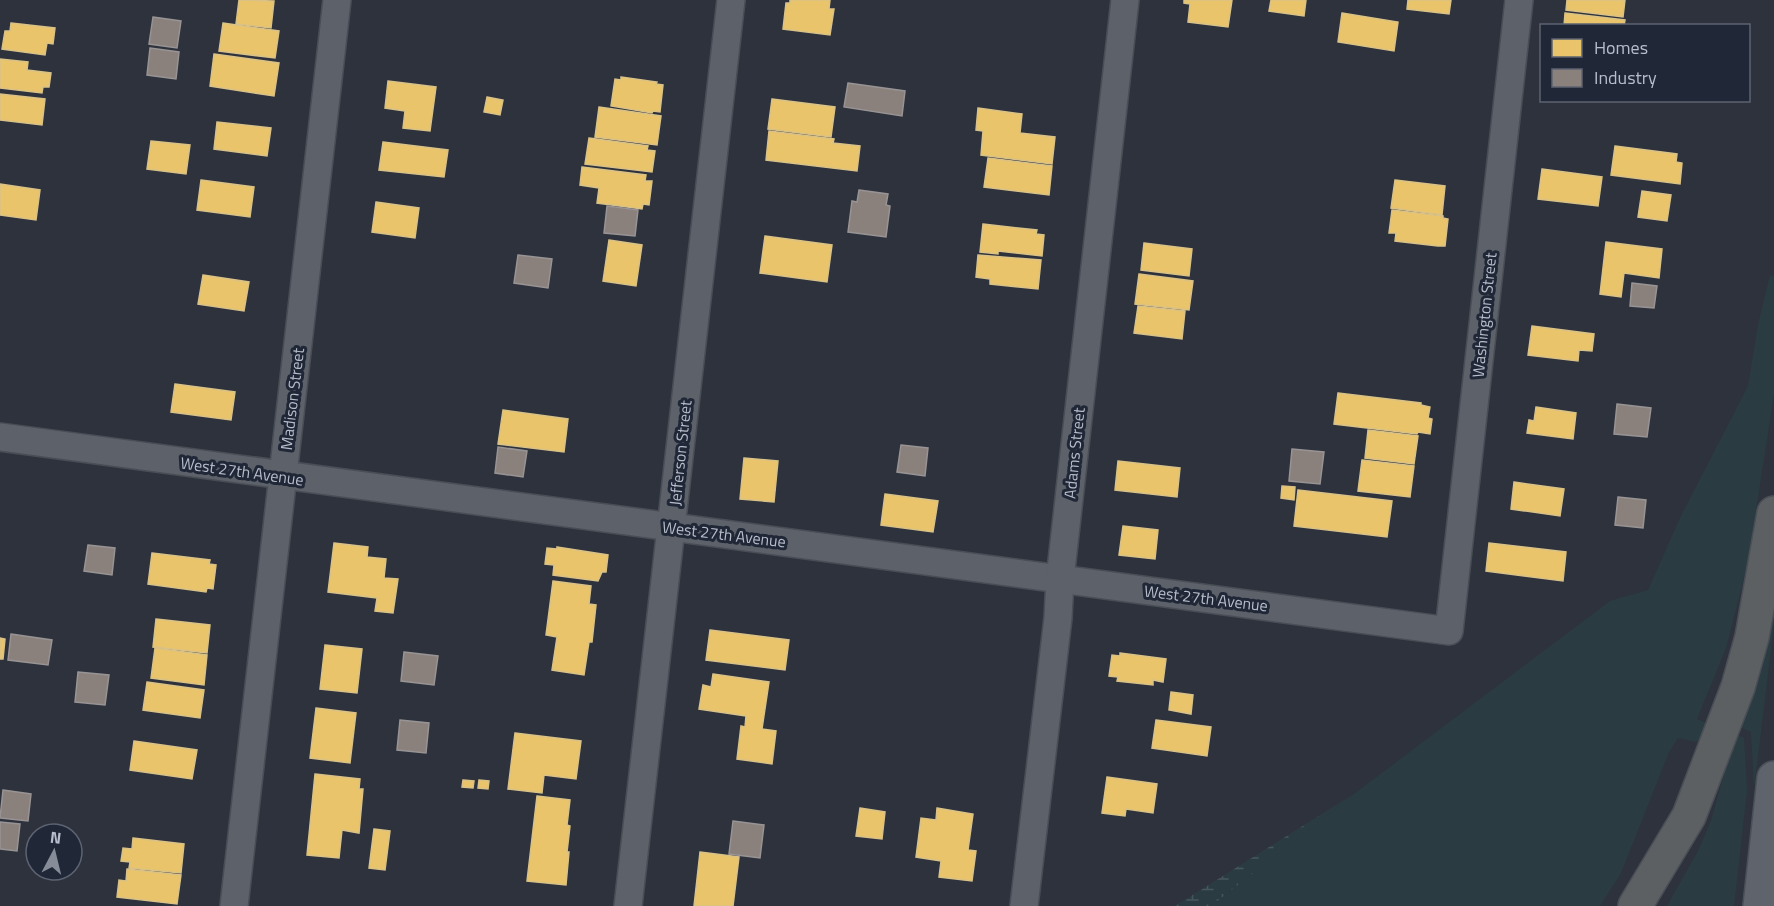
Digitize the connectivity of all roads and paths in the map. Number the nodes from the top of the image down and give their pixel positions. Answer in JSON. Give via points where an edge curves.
{"nodes":[{"id":1,"x":337,"y":0,"type":"edge"},
{"id":2,"x":730,"y":0,"type":"edge"},
{"id":3,"x":1125,"y":0,"type":"edge"},
{"id":4,"x":1519,"y":0,"type":"edge"},
{"id":5,"x":0,"y":437,"type":"edge"},
{"id":6,"x":283,"y":476,"type":"junction"},
{"id":7,"x":1774,"y":513,"type":"edge"},
{"id":8,"x":672,"y":527,"type":"junction"},
{"id":9,"x":1060,"y":579,"type":"junction"},
{"id":10,"x":1449,"y":631,"type":"joint"},
{"id":11,"x":1774,"y":778,"type":"edge"},
{"id":12,"x":234,"y":906,"type":"edge"},
{"id":13,"x":628,"y":906,"type":"edge"},
{"id":14,"x":1024,"y":906,"type":"edge"},
{"id":15,"x":1635,"y":906,"type":"edge"},
{"id":16,"x":1760,"y":906,"type":"edge"}],
"edges":[{"from":1,"to":6,"type":"street","name":"Madison Street"},
{"from":2,"to":8,"type":"street","name":"Jefferson Street"},
{"from":3,"to":9,"type":"street","name":"Adams Street"},
{"from":4,"to":10,"type":"street","name":"Washington Street"},
{"from":5,"to":6,"type":"street","name":"West 27th Avenue"},
{"from":6,"to":8,"type":"street","name":"West 27th Avenue"},
{"from":6,"to":12,"type":"street","name":"Madison Street"},
{"from":7,"to":15,"type":"highway","via":[[1752,637],[1738,687],[1689,816]]},
{"from":8,"to":9,"type":"street","name":"West 27th Avenue"},
{"from":8,"to":13,"type":"street","name":"Jefferson Street"},
{"from":9,"to":10,"type":"street","name":"West 27th Avenue"},
{"from":9,"to":14,"type":"street","name":"Adams Street"},
{"from":11,"to":16,"type":"main road"}]}
